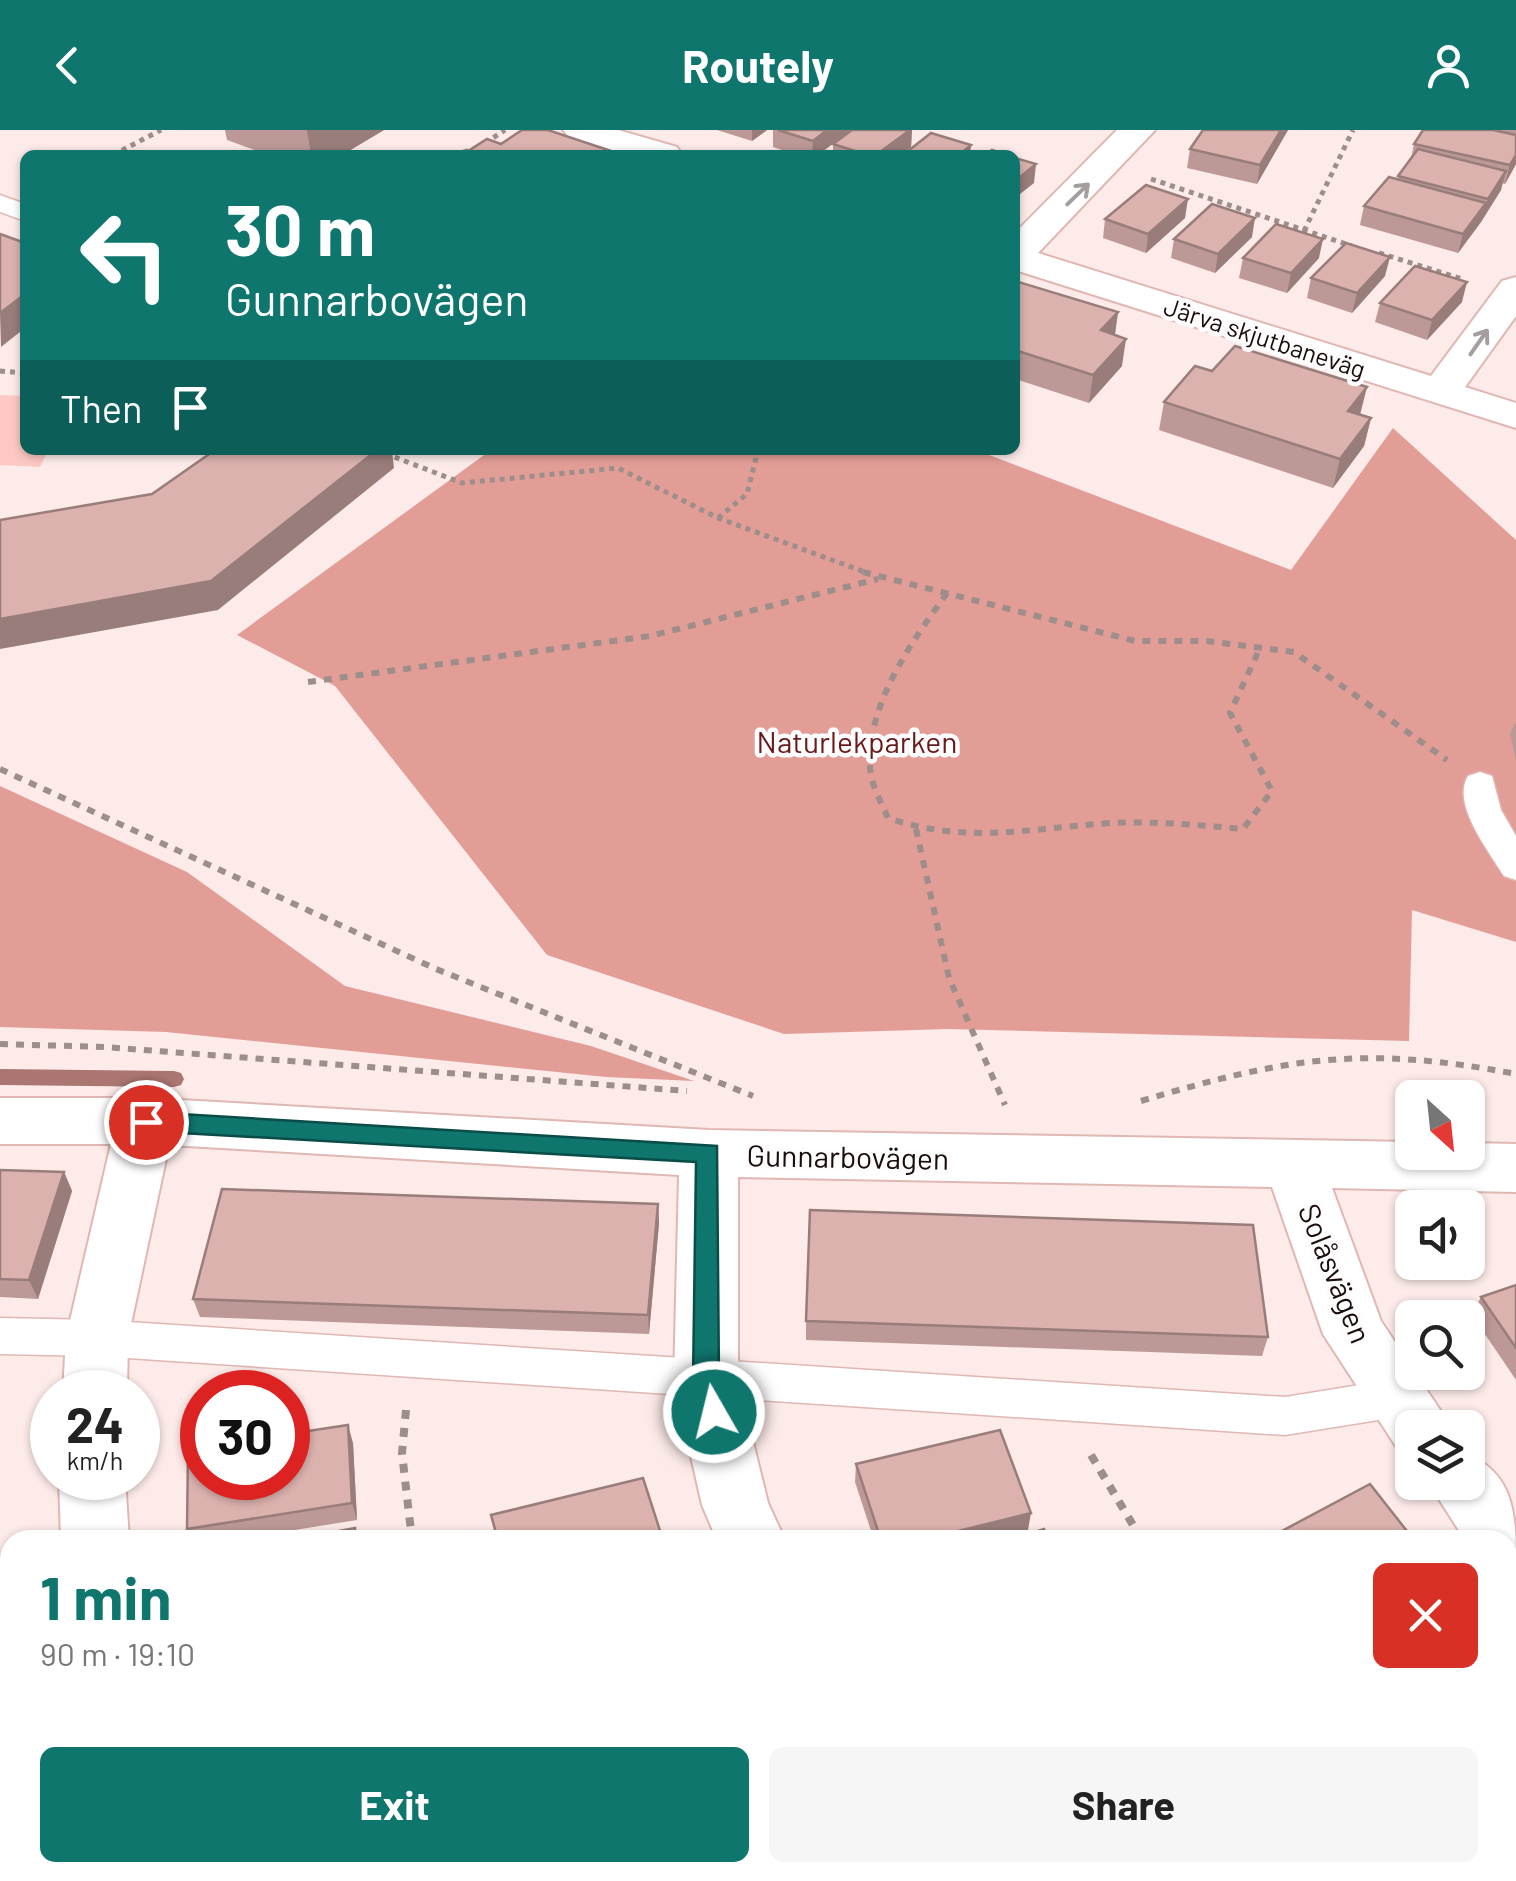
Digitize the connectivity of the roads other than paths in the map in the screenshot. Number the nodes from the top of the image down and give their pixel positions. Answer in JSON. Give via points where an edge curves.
{"nodes":[{"id":1,"x":1137,"y":130,"type":"edge"},
{"id":2,"x":590,"y":131,"type":"edge"},
{"id":3,"x":649,"y":150,"type":"edge"},
{"id":4,"x":1020,"y":252,"type":"edge"},
{"id":5,"x":1020,"y":259,"type":"edge"},
{"id":6,"x":1514,"y":292,"type":"edge"},
{"id":7,"x":1440,"y":392,"type":"junction"},
{"id":8,"x":1516,"y":416,"type":"edge"},
{"id":9,"x":1480,"y":784,"type":"road end"},
{"id":10,"x":1516,"y":867,"type":"edge"},
{"id":11,"x":0,"y":1121,"type":"edge"},
{"id":12,"x":146,"y":1122,"type":"junction"},
{"id":13,"x":711,"y":1123,"type":"junction"},
{"id":14,"x":1294,"y":1165,"type":"junction"},
{"id":15,"x":1516,"y":1168,"type":"edge"},
{"id":16,"x":0,"y":1336,"type":"edge"},
{"id":17,"x":96,"y":1365,"type":"edge"},
{"id":18,"x":706,"y":1382,"type":"junction"},
{"id":19,"x":1406,"y":1410,"type":"edge"},
{"id":20,"x":1395,"y":1413,"type":"edge"},
{"id":21,"x":93,"y":1500,"type":"edge"},
{"id":22,"x":1474,"y":1500,"type":"edge"},
{"id":23,"x":95,"y":1530,"type":"edge"},
{"id":24,"x":747,"y":1530,"type":"edge"},
{"id":25,"x":1497,"y":1530,"type":"edge"}],
"edges":[{"from":4,"to":1,"type":"street","one_way":true},
{"from":2,"to":3,"type":"street"},
{"from":5,"to":7,"type":"street","name":"Järva skjutbaneväg"},
{"from":7,"to":6,"type":"street","one_way":true},
{"from":7,"to":8,"type":"street","name":"Järva skjutbaneväg"},
{"from":9,"to":10,"type":"lane","via":[[1484,810]]},
{"from":11,"to":12,"type":"street","name":"Gunnarbovägen"},
{"from":12,"to":13,"type":"street","name":"Gunnarbovägen"},
{"from":12,"to":17,"type":"street"},
{"from":13,"to":14,"type":"street","name":"Gunnarbovägen"},
{"from":13,"to":18,"type":"street"},
{"from":14,"to":15,"type":"street","name":"Gunnarbovägen"},
{"from":14,"to":19,"type":"street","name":"Solåsvägen","via":[[1354,1334]]},
{"from":16,"to":17,"type":"lane"},
{"from":17,"to":18,"type":"lane","via":[[410,1359]]},
{"from":18,"to":20,"type":"lane","via":[[1285,1416]]},
{"from":18,"to":24,"type":"street"},
{"from":21,"to":23,"type":"street"},
{"from":22,"to":25,"type":"street"}]}
